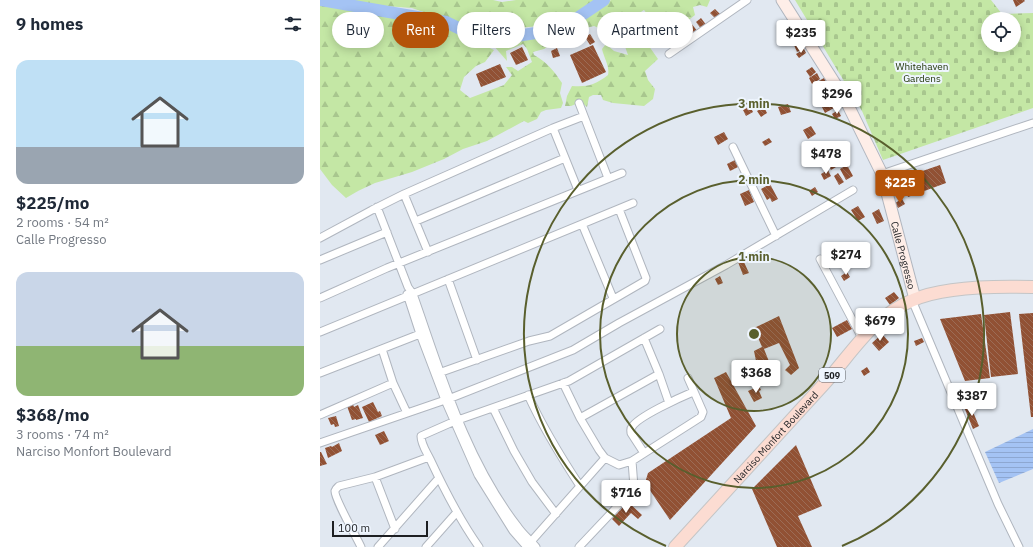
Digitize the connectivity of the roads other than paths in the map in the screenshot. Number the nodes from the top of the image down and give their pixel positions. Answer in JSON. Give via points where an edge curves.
{"nodes":[{"id":1,"x":747,"y":0,"type":"edge"},
{"id":2,"x":782,"y":0,"type":"edge"},
{"id":3,"x":669,"y":54,"type":"dead end"},
{"id":4,"x":579,"y":103,"type":"dead end"},
{"id":5,"x":584,"y":116,"type":"junction"},
{"id":6,"x":1033,"y":123,"type":"edge"},
{"id":7,"x":553,"y":128,"type":"junction"},
{"id":8,"x":733,"y":148,"type":"dead end"},
{"id":9,"x":566,"y":158,"type":"junction"},
{"id":10,"x":622,"y":172,"type":"dead end"},
{"id":11,"x":882,"y":174,"type":"junction"},
{"id":12,"x":608,"y":178,"type":"junction"},
{"id":13,"x":578,"y":190,"type":"junction"},
{"id":14,"x":853,"y":190,"type":"dead end"},
{"id":15,"x":404,"y":194,"type":"junction"},
{"id":16,"x":633,"y":203,"type":"dead end"},
{"id":17,"x":377,"y":207,"type":"junction"},
{"id":18,"x":619,"y":209,"type":"junction"},
{"id":19,"x":416,"y":221,"type":"junction"},
{"id":20,"x":582,"y":224,"type":"junction"},
{"id":21,"x":387,"y":232,"type":"junction"},
{"id":22,"x":776,"y":236,"type":"junction"},
{"id":23,"x":320,"y":238,"type":"edge"},
{"id":24,"x":428,"y":252,"type":"junction"},
{"id":25,"x":820,"y":259,"type":"dead end"},
{"id":26,"x":320,"y":260,"type":"edge"},
{"id":27,"x":398,"y":264,"type":"junction"},
{"id":28,"x":448,"y":279,"type":"junction"},
{"id":29,"x":1033,"y":288,"type":"edge"},
{"id":30,"x":410,"y":295,"type":"junction"},
{"id":31,"x":320,"y":298,"type":"edge"},
{"id":32,"x":613,"y":298,"type":"junction"},
{"id":33,"x":914,"y":299,"type":"junction"},
{"id":34,"x":660,"y":329,"type":"dead end"},
{"id":35,"x":320,"y":332,"type":"edge"},
{"id":36,"x":420,"y":334,"type":"junction"},
{"id":37,"x":644,"y":338,"type":"junction"},
{"id":38,"x":862,"y":338,"type":"junction"},
{"id":39,"x":382,"y":349,"type":"junction"},
{"id":40,"x":477,"y":360,"type":"junction"},
{"id":41,"x":320,"y":373,"type":"edge"},
{"id":42,"x":439,"y":373,"type":"junction"},
{"id":43,"x":659,"y":374,"type":"junction"},
{"id":44,"x":688,"y":378,"type":"dead end"},
{"id":45,"x":563,"y":383,"type":"junction"},
{"id":46,"x":392,"y":384,"type":"junction"},
{"id":47,"x":693,"y":392,"type":"junction"},
{"id":48,"x":528,"y":395,"type":"junction"},
{"id":49,"x":448,"y":399,"type":"junction"},
{"id":50,"x":669,"y":403,"type":"junction"},
{"id":51,"x":493,"y":408,"type":"junction"},
{"id":52,"x":407,"y":413,"type":"junction"},
{"id":53,"x":320,"y":415,"type":"edge"},
{"id":54,"x":580,"y":418,"type":"junction"},
{"id":55,"x":457,"y":421,"type":"junction"},
{"id":56,"x":320,"y":443,"type":"edge"},
{"id":57,"x":644,"y":453,"type":"junction"},
{"id":58,"x":429,"y":457,"type":"junction"},
{"id":59,"x":605,"y":458,"type":"junction"},
{"id":60,"x":632,"y":461,"type":"junction"},
{"id":61,"x":375,"y":477,"type":"junction"},
{"id":62,"x":438,"y":479,"type":"junction"},
{"id":63,"x":580,"y":486,"type":"junction"},
{"id":64,"x":457,"y":512,"type":"junction"},
{"id":65,"x":556,"y":514,"type":"junction"},
{"id":66,"x":395,"y":529,"type":"junction"},
{"id":67,"x":478,"y":546,"type":"edge"},
{"id":68,"x":529,"y":546,"type":"edge"},
{"id":69,"x":361,"y":547,"type":"edge"},
{"id":70,"x":378,"y":547,"type":"edge"},
{"id":71,"x":426,"y":547,"type":"edge"},
{"id":72,"x":579,"y":547,"type":"edge"},
{"id":73,"x":675,"y":547,"type":"edge"},
{"id":74,"x":1019,"y":547,"type":"edge"}],
"edges":[{"from":1,"to":3,"type":"street"},
{"from":2,"to":11,"type":"main road","name":"Calle Progresso","via":[[846,101]]},
{"from":4,"to":5,"type":"street"},
{"from":5,"to":7,"type":"street"},
{"from":5,"to":12,"type":"street"},
{"from":6,"to":11,"type":"street"},
{"from":7,"to":9,"type":"street"},
{"from":7,"to":15,"type":"street"},
{"from":8,"to":22,"type":"street"},
{"from":9,"to":13,"type":"street"},
{"from":9,"to":19,"type":"street"},
{"from":10,"to":12,"type":"street"},
{"from":11,"to":33,"type":"main road","name":"Calle Progresso"},
{"from":12,"to":13,"type":"street"},
{"from":13,"to":24,"type":"street"},
{"from":14,"to":22,"type":"street"},
{"from":15,"to":17,"type":"street"},
{"from":15,"to":19,"type":"street"},
{"from":16,"to":18,"type":"street"},
{"from":17,"to":21,"type":"street"},
{"from":17,"to":23,"type":"street"},
{"from":18,"to":20,"type":"street"},
{"from":18,"to":32,"type":"street","via":[[646,279]]},
{"from":19,"to":24,"type":"street"},
{"from":20,"to":28,"type":"street"},
{"from":20,"to":32,"type":"street"},
{"from":21,"to":26,"type":"street"},
{"from":21,"to":27,"type":"street"},
{"from":22,"to":49,"type":"street","via":[[573,350]]},
{"from":24,"to":27,"type":"street"},
{"from":25,"to":38,"type":"street"},
{"from":27,"to":30,"type":"street"},
{"from":27,"to":31,"type":"street"},
{"from":28,"to":30,"type":"street"},
{"from":28,"to":40,"type":"street"},
{"from":29,"to":33,"type":"main road","name":"Narciso Monfort Boulevard","number":"509","via":[[1014,286],[945,291]]},
{"from":30,"to":35,"type":"street"},
{"from":30,"to":36,"type":"street"},
{"from":30,"to":42,"type":"street"},
{"from":32,"to":40,"type":"street","via":[[550,336]]},
{"from":33,"to":38,"type":"main road","name":"Narciso Monfort Boulevard","number":"509","via":[[885,316]]},
{"from":33,"to":74,"type":"street","name":"Calle Progresso","via":[[998,504]]},
{"from":34,"to":37,"type":"street"},
{"from":36,"to":39,"type":"street"},
{"from":36,"to":42,"type":"street"},
{"from":37,"to":43,"type":"street"},
{"from":37,"to":45,"type":"street"},
{"from":38,"to":73,"type":"main road","name":"Narciso Monfort Boulevard","number":"509","via":[[830,378]]},
{"from":39,"to":41,"type":"street"},
{"from":39,"to":46,"type":"street"},
{"from":40,"to":42,"type":"street"},
{"from":42,"to":49,"type":"street"},
{"from":43,"to":50,"type":"street"},
{"from":43,"to":54,"type":"street"},
{"from":44,"to":47,"type":"street"},
{"from":45,"to":48,"type":"street"},
{"from":45,"to":54,"type":"street"},
{"from":46,"to":52,"type":"street"},
{"from":46,"to":53,"type":"street"},
{"from":47,"to":50,"type":"street"},
{"from":47,"to":57,"type":"street","via":[[703,412],[701,417]]},
{"from":48,"to":51,"type":"street"},
{"from":48,"to":63,"type":"street","via":[[542,426]]},
{"from":49,"to":52,"type":"street"},
{"from":49,"to":55,"type":"street"},
{"from":50,"to":57,"type":"street","via":[[632,425],[631,433]]},
{"from":51,"to":55,"type":"street"},
{"from":51,"to":65,"type":"street","via":[[532,482]]},
{"from":52,"to":56,"type":"street"},
{"from":54,"to":59,"type":"street"},
{"from":55,"to":58,"type":"street","via":[[421,436]]},
{"from":55,"to":68,"type":"street","via":[[491,488]]},
{"from":57,"to":60,"type":"street"},
{"from":58,"to":61,"type":"street"},
{"from":58,"to":62,"type":"street"},
{"from":59,"to":60,"type":"street","via":[[618,465]]},
{"from":59,"to":63,"type":"street"},
{"from":60,"to":72,"type":"street","via":[[634,487],[631,492]]},
{"from":61,"to":66,"type":"street"},
{"from":61,"to":69,"type":"street","via":[[339,486],[335,492]]},
{"from":62,"to":64,"type":"street"},
{"from":62,"to":66,"type":"street"},
{"from":63,"to":65,"type":"street"},
{"from":64,"to":67,"type":"street"},
{"from":64,"to":71,"type":"street"},
{"from":65,"to":68,"type":"street"},
{"from":66,"to":70,"type":"street"}]}
